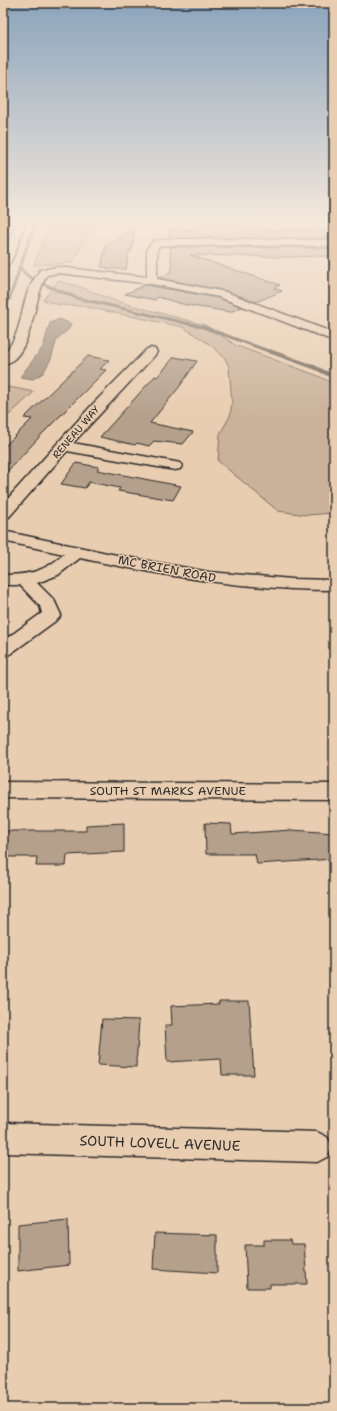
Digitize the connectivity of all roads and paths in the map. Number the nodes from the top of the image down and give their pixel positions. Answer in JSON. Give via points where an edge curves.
{"nodes":[{"id":1,"x":36,"y":286,"type":"edge"},
{"id":2,"x":178,"y":286,"type":"edge"},
{"id":3,"x":334,"y":337,"type":"edge"},
{"id":4,"x":151,"y":352,"type":"dead end"},
{"id":5,"x":3,"y":362,"type":"edge"},
{"id":6,"x":64,"y":446,"type":"junction"},
{"id":7,"x":175,"y":466,"type":"dead end"},
{"id":8,"x":3,"y":514,"type":"edge"},
{"id":9,"x":3,"y":536,"type":"edge"},
{"id":10,"x":77,"y":551,"type":"junction"},
{"id":11,"x":3,"y":580,"type":"edge"},
{"id":12,"x":25,"y":580,"type":"junction"},
{"id":13,"x":334,"y":585,"type":"edge"},
{"id":14,"x":3,"y":650,"type":"edge"},
{"id":15,"x":3,"y":790,"type":"edge"},
{"id":16,"x":334,"y":792,"type":"edge"},
{"id":17,"x":3,"y":1138,"type":"edge"},
{"id":18,"x":317,"y":1147,"type":"dead end"}],
"edges":[{"from":1,"to":5,"type":"street","via":[[22,336],[15,349]]},
{"from":2,"to":3,"type":"street","via":[[222,294]]},
{"from":4,"to":6,"type":"street","name":"RENEAU WAY"},
{"from":6,"to":7,"type":"street"},
{"from":6,"to":8,"type":"street","name":"RENEAU WAY"},
{"from":9,"to":10,"type":"street","name":"MC BRIEN ROAD"},
{"from":10,"to":12,"type":"street","via":[[59,568],[34,579]]},
{"from":10,"to":13,"type":"street","name":"MC BRIEN ROAD","via":[[208,578],[300,586]]},
{"from":11,"to":12,"type":"street"},
{"from":12,"to":14,"type":"street","via":[[48,604],[52,615]]},
{"from":15,"to":16,"type":"street","name":"SOUTH ST MARKS AVENUE"},
{"from":17,"to":18,"type":"street","name":"SOUTH LOVELL AVENUE"}]}
